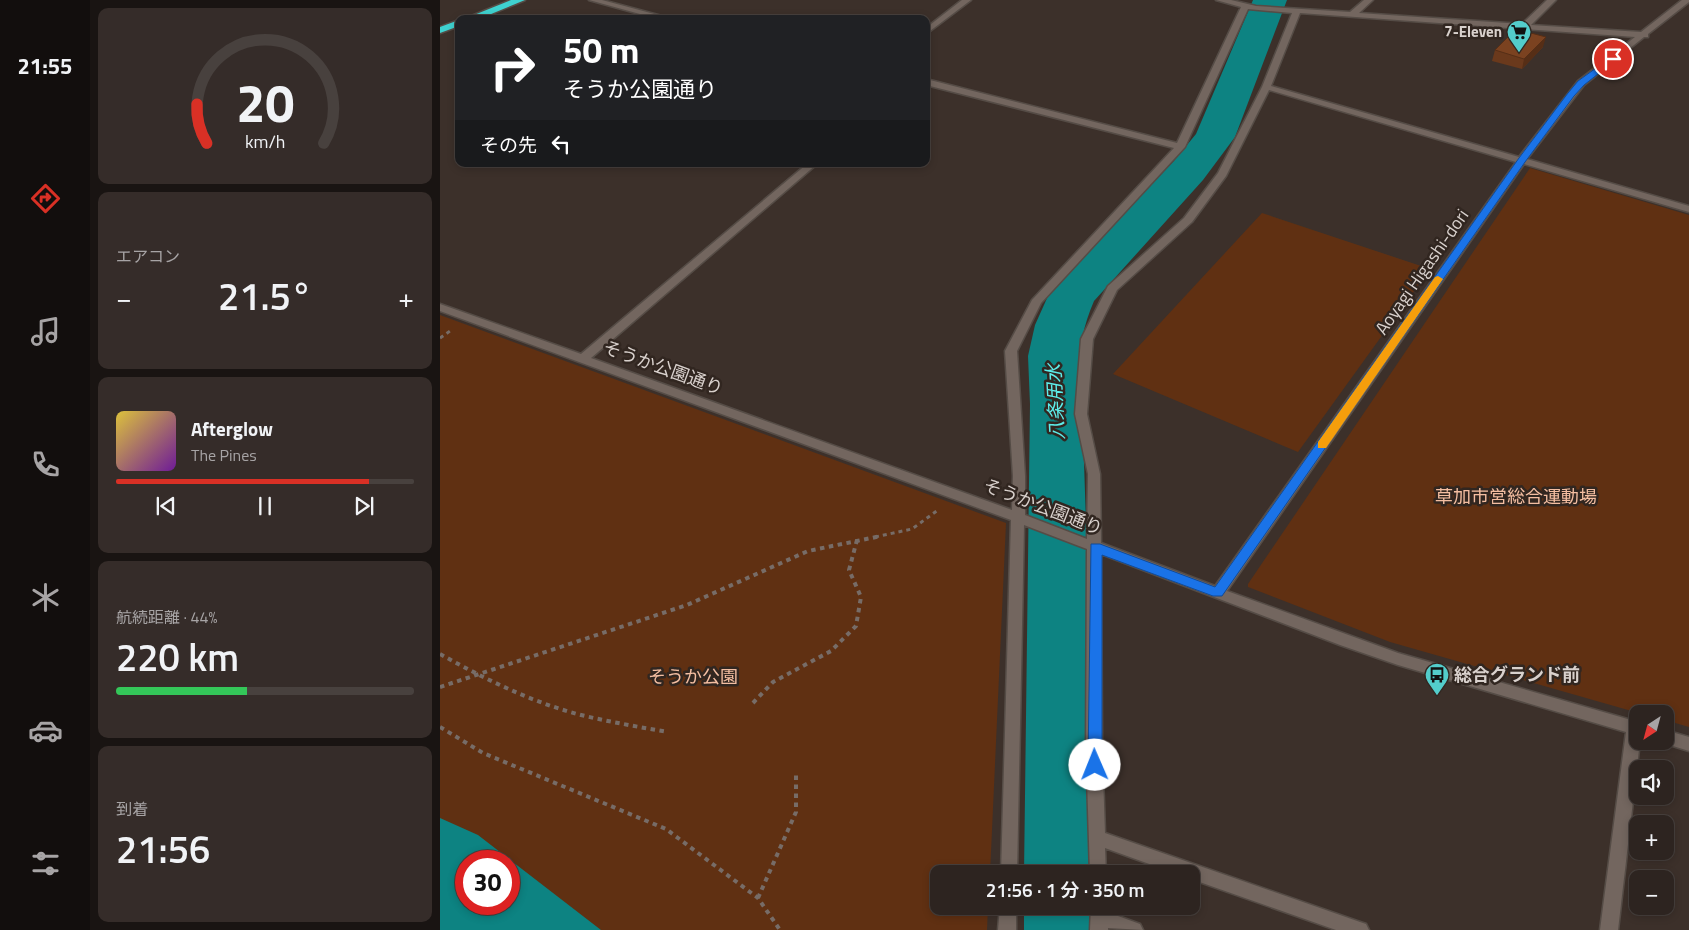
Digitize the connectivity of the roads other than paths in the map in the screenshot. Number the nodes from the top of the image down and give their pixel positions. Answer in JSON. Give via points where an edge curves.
{"nodes":[{"id":1,"x":520,"y":0,"type":"edge"},
{"id":2,"x":593,"y":0,"type":"edge"},
{"id":3,"x":967,"y":0,"type":"edge"},
{"id":4,"x":1220,"y":0,"type":"edge"},
{"id":5,"x":1293,"y":0,"type":"edge"},
{"id":6,"x":1369,"y":0,"type":"edge"},
{"id":7,"x":1552,"y":0,"type":"edge"},
{"id":8,"x":1687,"y":0,"type":"edge"},
{"id":9,"x":1245,"y":7,"type":"junction"},
{"id":10,"x":1294,"y":10,"type":"junction"},
{"id":11,"x":478,"y":15,"type":"edge"},
{"id":12,"x":653,"y":15,"type":"edge"},
{"id":13,"x":1352,"y":15,"type":"junction"},
{"id":14,"x":455,"y":23,"type":"edge"},
{"id":15,"x":1525,"y":26,"type":"junction"},
{"id":16,"x":440,"y":28,"type":"edge"},
{"id":17,"x":930,"y":29,"type":"edge"},
{"id":18,"x":1644,"y":35,"type":"junction"},
{"id":19,"x":930,"y":83,"type":"edge"},
{"id":20,"x":1266,"y":87,"type":"junction"},
{"id":21,"x":1180,"y":147,"type":"junction"},
{"id":22,"x":1522,"y":160,"type":"junction"},
{"id":23,"x":808,"y":167,"type":"edge"},
{"id":24,"x":1689,"y":209,"type":"edge"},
{"id":25,"x":440,"y":307,"type":"edge"},
{"id":26,"x":582,"y":359,"type":"junction"},
{"id":27,"x":1024,"y":520,"type":"junction"},
{"id":28,"x":1090,"y":546,"type":"junction"},
{"id":29,"x":1218,"y":593,"type":"junction"},
{"id":30,"x":1629,"y":726,"type":"edge"},
{"id":31,"x":1674,"y":740,"type":"edge"},
{"id":32,"x":1689,"y":744,"type":"edge"},
{"id":33,"x":1633,"y":750,"type":"edge"},
{"id":34,"x":1097,"y":838,"type":"junction"},
{"id":35,"x":1008,"y":865,"type":"edge"},
{"id":36,"x":1098,"y":865,"type":"edge"},
{"id":37,"x":1008,"y":915,"type":"edge"},
{"id":38,"x":1099,"y":918,"type":"edge"},
{"id":39,"x":1007,"y":930,"type":"edge"},
{"id":40,"x":1134,"y":930,"type":"edge"},
{"id":41,"x":1360,"y":930,"type":"edge"},
{"id":42,"x":1610,"y":930,"type":"edge"}],
"edges":[{"from":1,"to":11,"type":"highway"},
{"from":2,"to":12,"type":"street"},
{"from":3,"to":17,"type":"street"},
{"from":4,"to":9,"type":"street"},
{"from":5,"to":10,"type":"street"},
{"from":6,"to":13,"type":"street"},
{"from":7,"to":15,"type":"street"},
{"from":8,"to":18,"type":"street","name":"Aoyagi Higashi-dori"},
{"from":9,"to":10,"type":"street"},
{"from":9,"to":21,"type":"street"},
{"from":10,"to":13,"type":"street"},
{"from":10,"to":20,"type":"street"},
{"from":13,"to":15,"type":"street"},
{"from":14,"to":16,"type":"highway"},
{"from":15,"to":18,"type":"street"},
{"from":18,"to":22,"type":"street","name":"Aoyagi Higashi-dori","via":[[1581,83]]},
{"from":19,"to":21,"type":"street"},
{"from":20,"to":22,"type":"street"},
{"from":20,"to":28,"type":"street","via":[[1223,174],[1188,220],[1112,288],[1087,338],[1082,414],[1094,474]]},
{"from":21,"to":27,"type":"street","via":[[1036,302],[1011,351]]},
{"from":22,"to":24,"type":"street"},
{"from":22,"to":29,"type":"street","name":"Aoyagi Higashi-dori"},
{"from":23,"to":26,"type":"street"},
{"from":25,"to":26,"type":"street","name":"そうか公園通り"},
{"from":26,"to":27,"type":"street","name":"そうか公園通り"},
{"from":27,"to":28,"type":"street","name":"そうか公園通り"},
{"from":27,"to":35,"type":"street"},
{"from":28,"to":29,"type":"street","name":"そうか公園通り"},
{"from":28,"to":34,"type":"street"},
{"from":29,"to":30,"type":"street","name":"そうか公園通り","via":[[1398,659]]},
{"from":31,"to":32,"type":"street"},
{"from":33,"to":42,"type":"street"},
{"from":34,"to":36,"type":"street"},
{"from":34,"to":41,"type":"street"},
{"from":37,"to":39,"type":"street"},
{"from":38,"to":40,"type":"street"}]}
